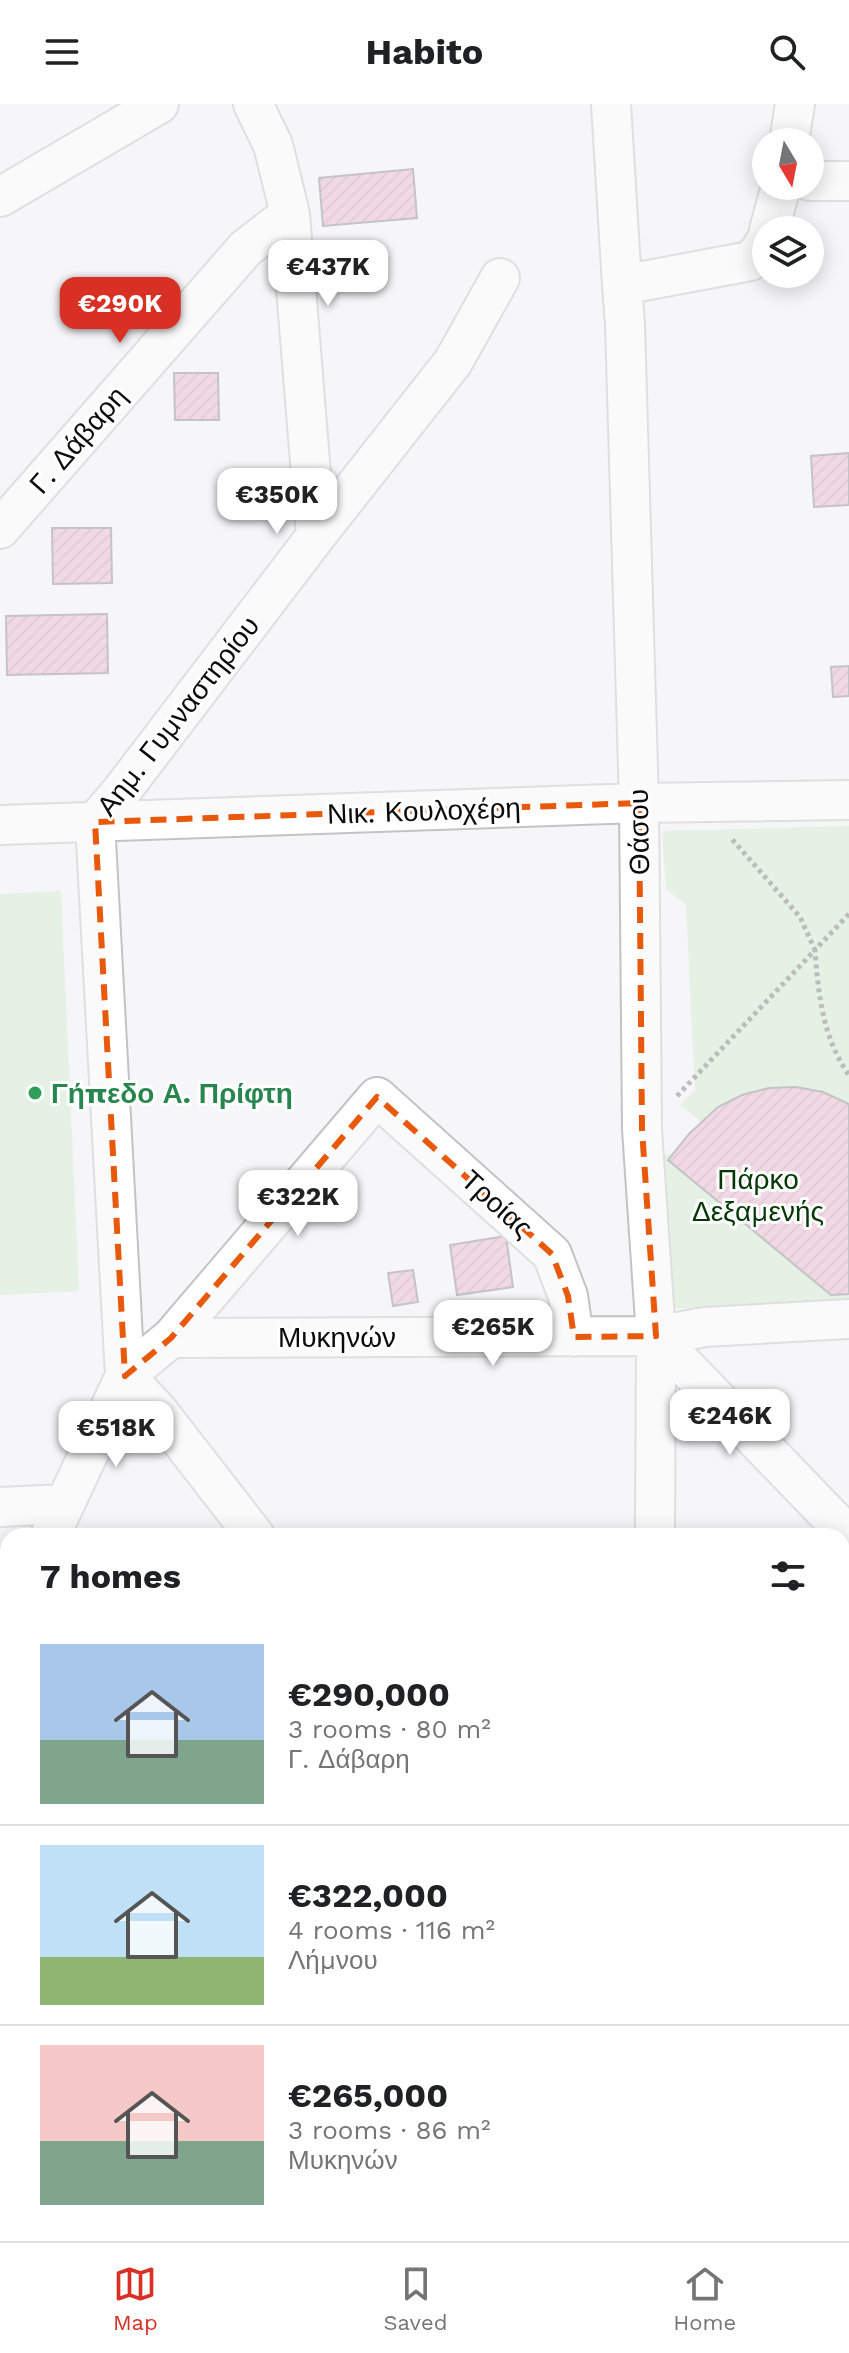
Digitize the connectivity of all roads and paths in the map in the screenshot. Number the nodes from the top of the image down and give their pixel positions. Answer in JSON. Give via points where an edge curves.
{"nodes":[{"id":1,"x":159,"y":104,"type":"edge"},
{"id":2,"x":253,"y":104,"type":"edge"},
{"id":3,"x":611,"y":104,"type":"edge"},
{"id":4,"x":795,"y":104,"type":"edge"},
{"id":5,"x":791,"y":128,"type":"edge"},
{"id":6,"x":824,"y":181,"type":"edge"},
{"id":7,"x":849,"y":181,"type":"edge"},
{"id":8,"x":0,"y":197,"type":"edge"},
{"id":9,"x":290,"y":214,"type":"junction"},
{"id":10,"x":752,"y":259,"type":"edge"},
{"id":11,"x":500,"y":278,"type":"dead end"},
{"id":12,"x":622,"y":285,"type":"junction"},
{"id":13,"x":0,"y":529,"type":"edge"},
{"id":14,"x":316,"y":536,"type":"junction"},
{"id":15,"x":849,"y":800,"type":"edge"},
{"id":16,"x":704,"y":802,"type":"junction"},
{"id":17,"x":639,"y":803,"type":"junction"},
{"id":18,"x":95,"y":822,"type":"junction"},
{"id":19,"x":0,"y":825,"type":"edge"},
{"id":20,"x":849,"y":914,"type":"edge"},
{"id":21,"x":815,"y":950,"type":"junction"},
{"id":22,"x":849,"y":1075,"type":"edge"},
{"id":23,"x":642,"y":1129,"type":"junction"},
{"id":24,"x":849,"y":1319,"type":"edge"},
{"id":25,"x":656,"y":1336,"type":"junction"},
{"id":26,"x":574,"y":1337,"type":"junction"},
{"id":27,"x":171,"y":1338,"type":"junction"},
{"id":28,"x":125,"y":1376,"type":"junction"},
{"id":29,"x":0,"y":1507,"type":"edge"},
{"id":30,"x":58,"y":1520,"type":"edge"},
{"id":31,"x":249,"y":1528,"type":"edge"},
{"id":32,"x":655,"y":1528,"type":"edge"},
{"id":33,"x":841,"y":1528,"type":"edge"}],
"edges":[{"from":1,"to":8,"type":"street"},
{"from":2,"to":9,"type":"street","via":[[273,145]]},
{"from":3,"to":12,"type":"street","name":"Θάσου"},
{"from":4,"to":5,"type":"street"},
{"from":6,"to":7,"type":"street"},
{"from":9,"to":13,"type":"street","name":"Γ. Δάβαρη","via":[[246,248]]},
{"from":9,"to":14,"type":"street"},
{"from":10,"to":12,"type":"street"},
{"from":11,"to":14,"type":"street","name":"Αημ. Γυμναστηρίου","via":[[453,362]]},
{"from":12,"to":17,"type":"street","name":"Θάσου"},
{"from":14,"to":18,"type":"street","name":"Αημ. Γυμναστηρίου"},
{"from":15,"to":16,"type":"street","name":"Νικ. Κουλοχέρη"},
{"from":16,"to":17,"type":"street","name":"Νικ. Κουλοχέρη"},
{"from":16,"to":21,"type":"path","via":[[800,917]]},
{"from":17,"to":18,"type":"street","name":"Νικ. Κουλοχέρη"},
{"from":17,"to":23,"type":"street","name":"Θάσου"},
{"from":18,"to":19,"type":"street","name":"Νικ. Κουλοχέρη"},
{"from":18,"to":28,"type":"street","name":"Αημ. Γυμναστηρίου"},
{"from":20,"to":21,"type":"path"},
{"from":21,"to":22,"type":"path","via":[[826,1027]]},
{"from":21,"to":23,"type":"path"},
{"from":23,"to":25,"type":"street","name":"Θάσου"},
{"from":24,"to":25,"type":"street","name":"Μυκηνών","via":[[705,1327]]},
{"from":25,"to":26,"type":"street","name":"Μυκηνών"},
{"from":25,"to":32,"type":"street","name":"Θάσου"},
{"from":25,"to":33,"type":"street"},
{"from":26,"to":27,"type":"street","name":"Μυκηνών"},
{"from":26,"to":27,"type":"street","name":"Τροίας","via":[[568,1296],[552,1254],[377,1097]]},
{"from":27,"to":28,"type":"street"},
{"from":28,"to":30,"type":"street"},
{"from":28,"to":31,"type":"street"},
{"from":29,"to":30,"type":"street"}]}
